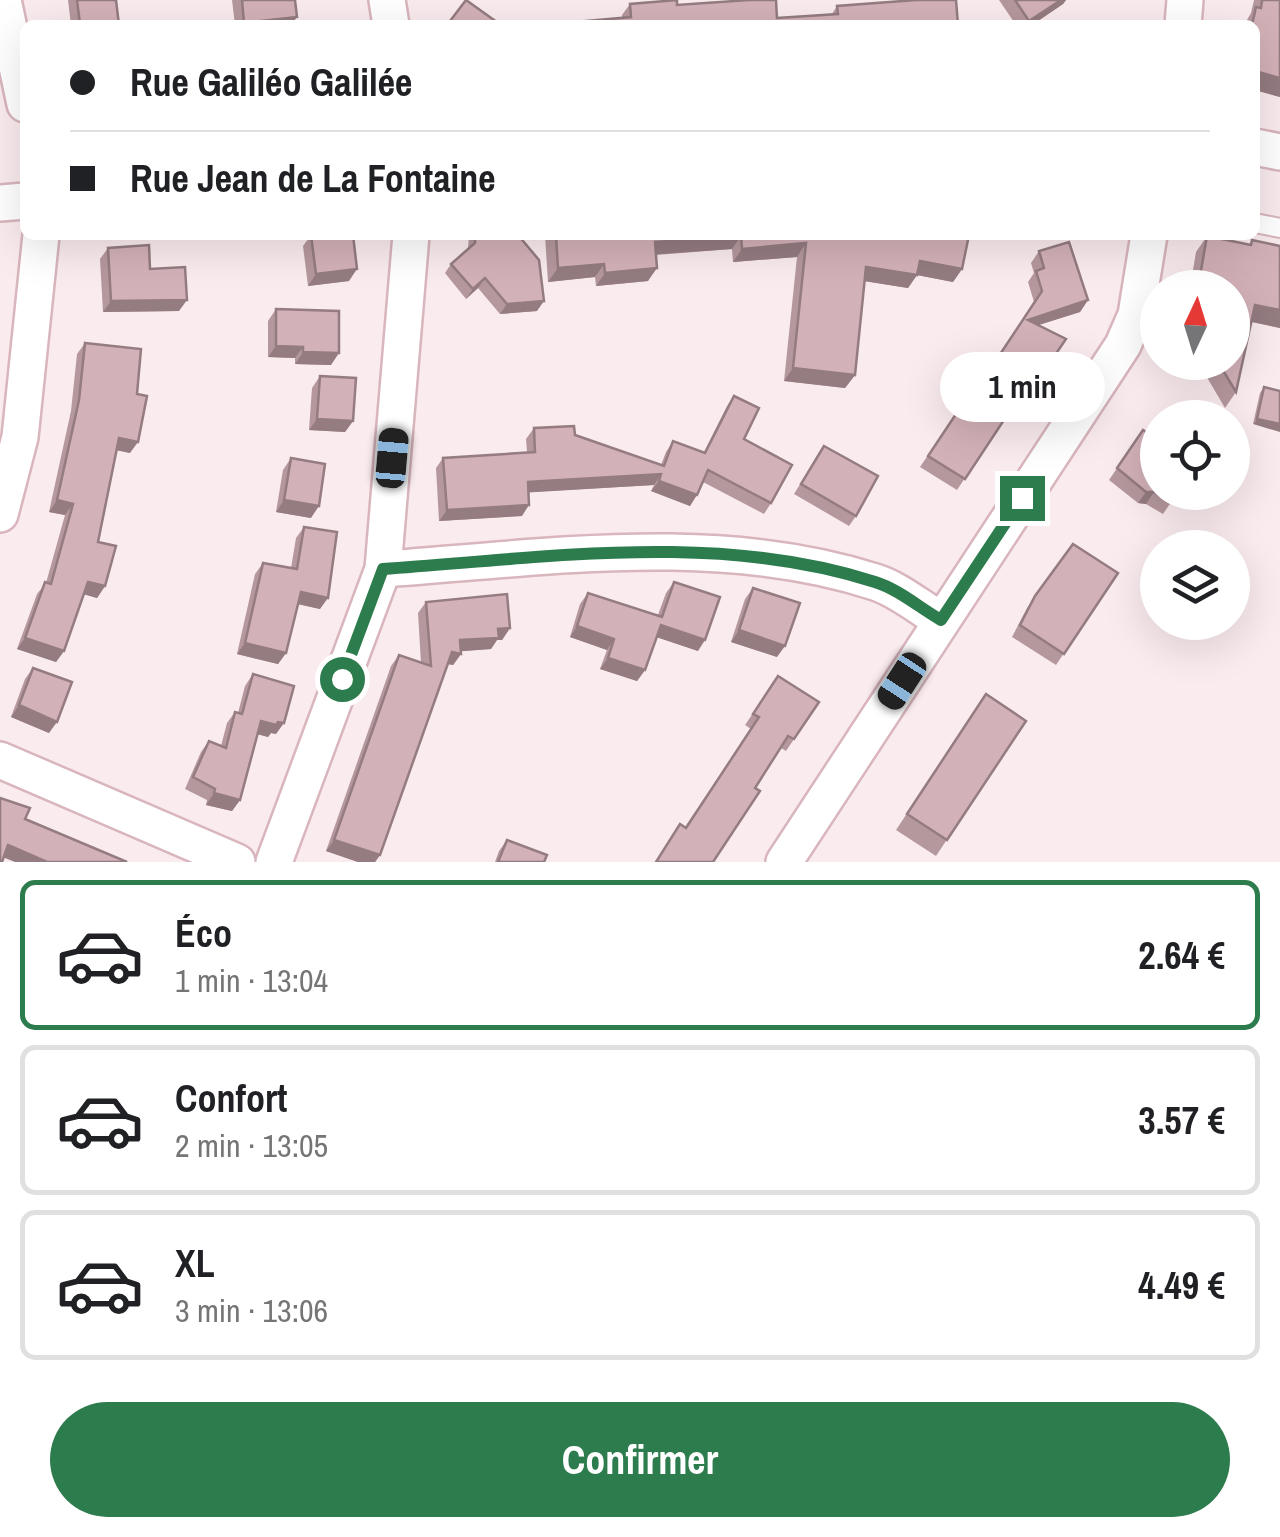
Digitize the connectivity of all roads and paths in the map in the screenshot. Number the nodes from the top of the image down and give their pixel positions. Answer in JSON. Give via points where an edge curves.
{"nodes":[{"id":1,"x":3,"y":0,"type":"edge"},
{"id":2,"x":20,"y":80,"type":"edge"},
{"id":3,"x":40,"y":240,"type":"edge"},
{"id":4,"x":411,"y":240,"type":"edge"},
{"id":5,"x":1148,"y":240,"type":"edge"},
{"id":6,"x":0,"y":514,"type":"edge"},
{"id":7,"x":383,"y":569,"type":"junction"},
{"id":8,"x":941,"y":620,"type":"junction"},
{"id":9,"x":0,"y":760,"type":"edge"},
{"id":10,"x":237,"y":862,"type":"edge"},
{"id":11,"x":274,"y":862,"type":"edge"},
{"id":12,"x":784,"y":862,"type":"edge"}],
"edges":[{"from":1,"to":2,"type":"street"},
{"from":3,"to":6,"type":"street","via":[[20,437]]},
{"from":4,"to":7,"type":"street"},
{"from":5,"to":8,"type":"street","via":[[1136,315],[1122,345]]},
{"from":7,"to":8,"type":"street","via":[[642,552],[761,555],[879,583]]},
{"from":7,"to":11,"type":"street"},
{"from":8,"to":12,"type":"street"},
{"from":9,"to":10,"type":"street"}]}
